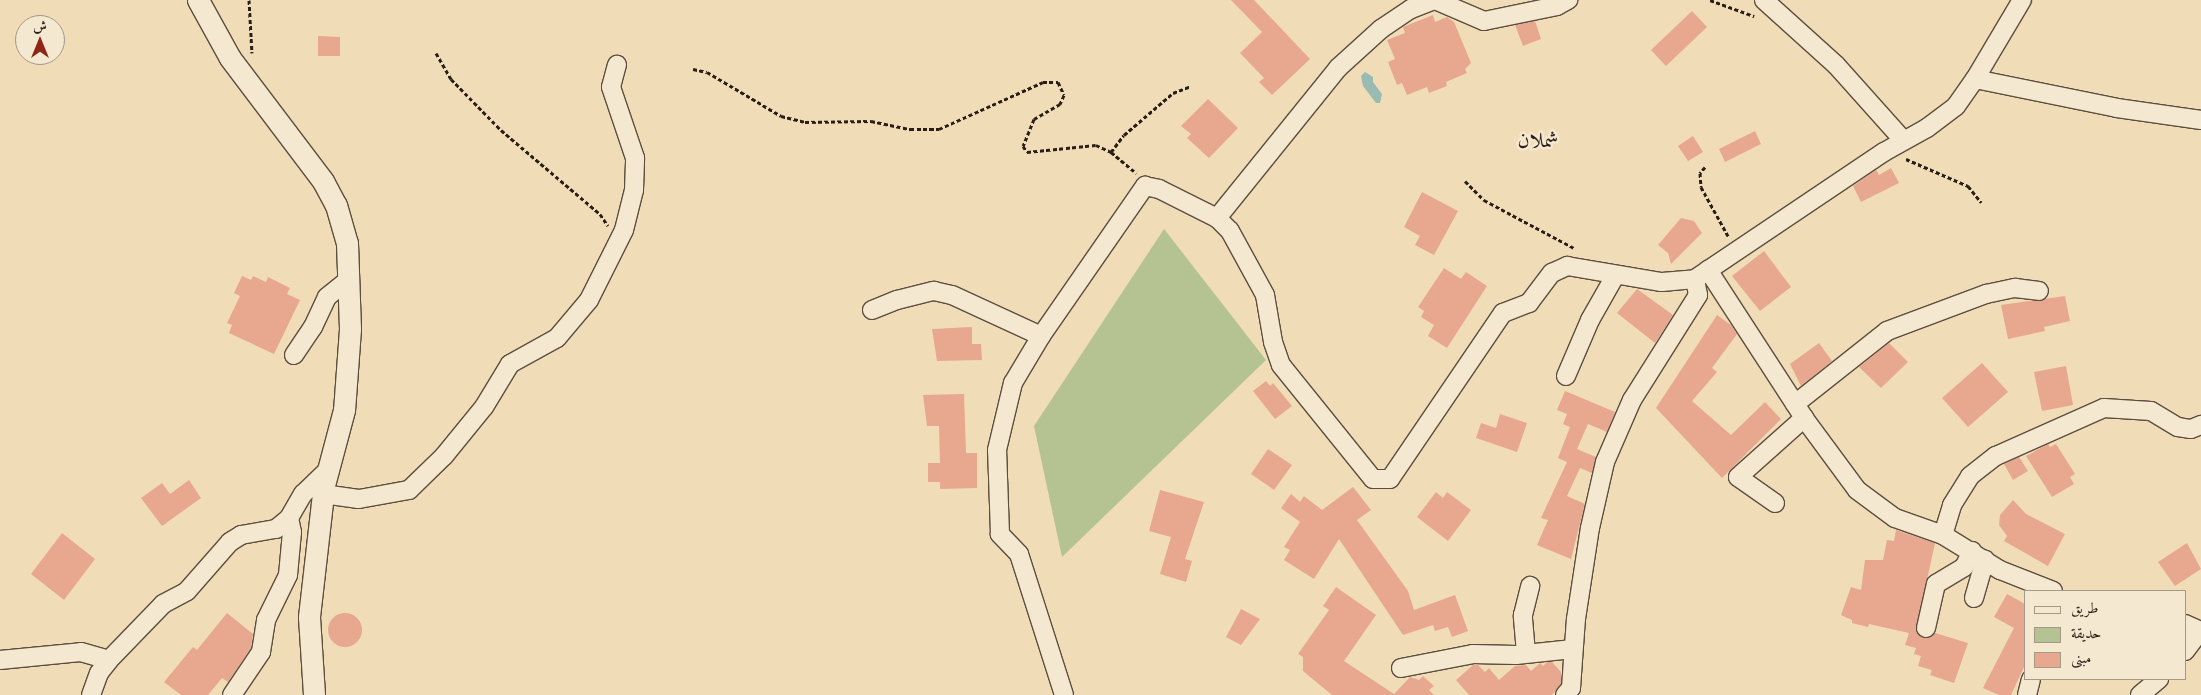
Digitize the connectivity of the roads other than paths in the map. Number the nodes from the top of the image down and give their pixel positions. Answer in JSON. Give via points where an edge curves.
{"nodes":[{"id":1,"x":198,"y":0,"type":"edge"},
{"id":2,"x":1568,"y":0,"type":"edge"},
{"id":3,"x":1764,"y":0,"type":"edge"},
{"id":4,"x":2022,"y":0,"type":"edge"},
{"id":5,"x":617,"y":66,"type":"dead end"},
{"id":6,"x":1975,"y":79,"type":"junction"},
{"id":7,"x":2201,"y":120,"type":"edge"},
{"id":8,"x":1903,"y":140,"type":"junction"},
{"id":9,"x":1217,"y":218,"type":"junction"},
{"id":10,"x":1702,"y":274,"type":"junction"},
{"id":11,"x":1615,"y":276,"type":"junction"},
{"id":12,"x":349,"y":279,"type":"junction"},
{"id":13,"x":2039,"y":291,"type":"dead end"},
{"id":14,"x":872,"y":310,"type":"dead end"},
{"id":15,"x":1041,"y":336,"type":"junction"},
{"id":16,"x":294,"y":355,"type":"dead end"},
{"id":17,"x":1566,"y":376,"type":"dead end"},
{"id":18,"x":1800,"y":411,"type":"junction"},
{"id":19,"x":2201,"y":424,"type":"edge"},
{"id":20,"x":328,"y":470,"type":"junction"},
{"id":21,"x":323,"y":494,"type":"junction"},
{"id":22,"x":1775,"y":503,"type":"dead end"},
{"id":23,"x":289,"y":518,"type":"junction"},
{"id":24,"x":1942,"y":535,"type":"junction"},
{"id":25,"x":1978,"y":556,"type":"junction"},
{"id":26,"x":1530,"y":586,"type":"dead end"},
{"id":27,"x":2051,"y":590,"type":"edge"},
{"id":28,"x":1974,"y":598,"type":"dead end"},
{"id":29,"x":2196,"y":626,"type":"edge"},
{"id":30,"x":1926,"y":628,"type":"dead end"},
{"id":31,"x":1573,"y":648,"type":"junction"},
{"id":32,"x":2186,"y":649,"type":"edge"},
{"id":33,"x":1526,"y":653,"type":"junction"},
{"id":34,"x":0,"y":660,"type":"edge"},
{"id":35,"x":109,"y":660,"type":"junction"},
{"id":36,"x":1401,"y":668,"type":"dead end"},
{"id":37,"x":2031,"y":680,"type":"edge"},
{"id":38,"x":2158,"y":680,"type":"edge"},
{"id":39,"x":91,"y":695,"type":"edge"},
{"id":40,"x":232,"y":695,"type":"edge"},
{"id":41,"x":314,"y":695,"type":"edge"},
{"id":42,"x":1064,"y":695,"type":"edge"},
{"id":43,"x":1565,"y":695,"type":"edge"},
{"id":44,"x":2027,"y":695,"type":"edge"},
{"id":45,"x":2140,"y":695,"type":"edge"}],
"edges":[{"from":1,"to":12,"type":"street","via":[[230,58],[311,162],[336,205],[347,243]]},
{"from":2,"to":9,"type":"street","via":[[1557,6],[1484,21],[1435,0],[1411,9],[1338,68]]},
{"from":3,"to":8,"type":"street","via":[[1836,65]]},
{"from":4,"to":6,"type":"street"},
{"from":5,"to":21,"type":"street","via":[[611,87],[635,158],[634,190],[619,244],[574,322],[557,338],[510,364],[484,407],[444,456],[409,490],[359,499]]},
{"from":6,"to":7,"type":"street","via":[[2117,108]]},
{"from":6,"to":8,"type":"street","via":[[1956,106]]},
{"from":8,"to":10,"type":"street"},
{"from":9,"to":11,"type":"street","via":[[1230,231],[1257,277],[1282,365],[1374,479],[1390,479],[1403,464],[1502,313],[1529,303],[1552,273],[1567,266]]},
{"from":9,"to":15,"type":"street","via":[[1145,186]]},
{"from":10,"to":11,"type":"street","via":[[1662,282]]},
{"from":10,"to":18,"type":"street"},
{"from":10,"to":31,"type":"street","via":[[1698,295],[1632,400],[1605,462],[1590,528]]},
{"from":11,"to":17,"type":"street","via":[[1590,320]]},
{"from":12,"to":16,"type":"street","via":[[327,297],[313,328]]},
{"from":12,"to":20,"type":"street","via":[[350,329],[344,410]]},
{"from":13,"to":18,"type":"street","via":[[2015,288],[1986,294],[1887,331]]},
{"from":14,"to":15,"type":"street","via":[[934,291],[952,295]]},
{"from":15,"to":42,"type":"street","via":[[1013,383],[1004,412],[997,450],[1000,534],[1019,554]]},
{"from":18,"to":22,"type":"street","via":[[1738,477]]},
{"from":18,"to":24,"type":"street","via":[[1857,490],[1895,518]]},
{"from":19,"to":24,"type":"street","via":[[2191,429],[2178,427],[2151,411],[2104,408],[1996,456],[1970,476],[1952,504]]},
{"from":20,"to":21,"type":"street"},
{"from":20,"to":23,"type":"street","via":[[303,494]]},
{"from":21,"to":41,"type":"street","via":[[309,617],[310,672]]},
{"from":23,"to":35,"type":"street","via":[[276,529],[241,534],[230,542],[187,591],[163,604]]},
{"from":23,"to":40,"type":"street","via":[[292,532],[288,575],[266,620],[261,652]]},
{"from":24,"to":25,"type":"street"},
{"from":25,"to":27,"type":"street","via":[[2000,570]]},
{"from":25,"to":28,"type":"street"},
{"from":25,"to":30,"type":"street","via":[[1936,584]]},
{"from":26,"to":33,"type":"street","via":[[1523,615]]},
{"from":29,"to":32,"type":"street"},
{"from":31,"to":33,"type":"street"},
{"from":31,"to":43,"type":"street","via":[[1571,688]]},
{"from":33,"to":36,"type":"street","via":[[1473,654]]},
{"from":34,"to":35,"type":"street","via":[[81,652]]},
{"from":35,"to":39,"type":"street","via":[[99,673]]},
{"from":37,"to":44,"type":"street"},
{"from":38,"to":45,"type":"street"}]}
